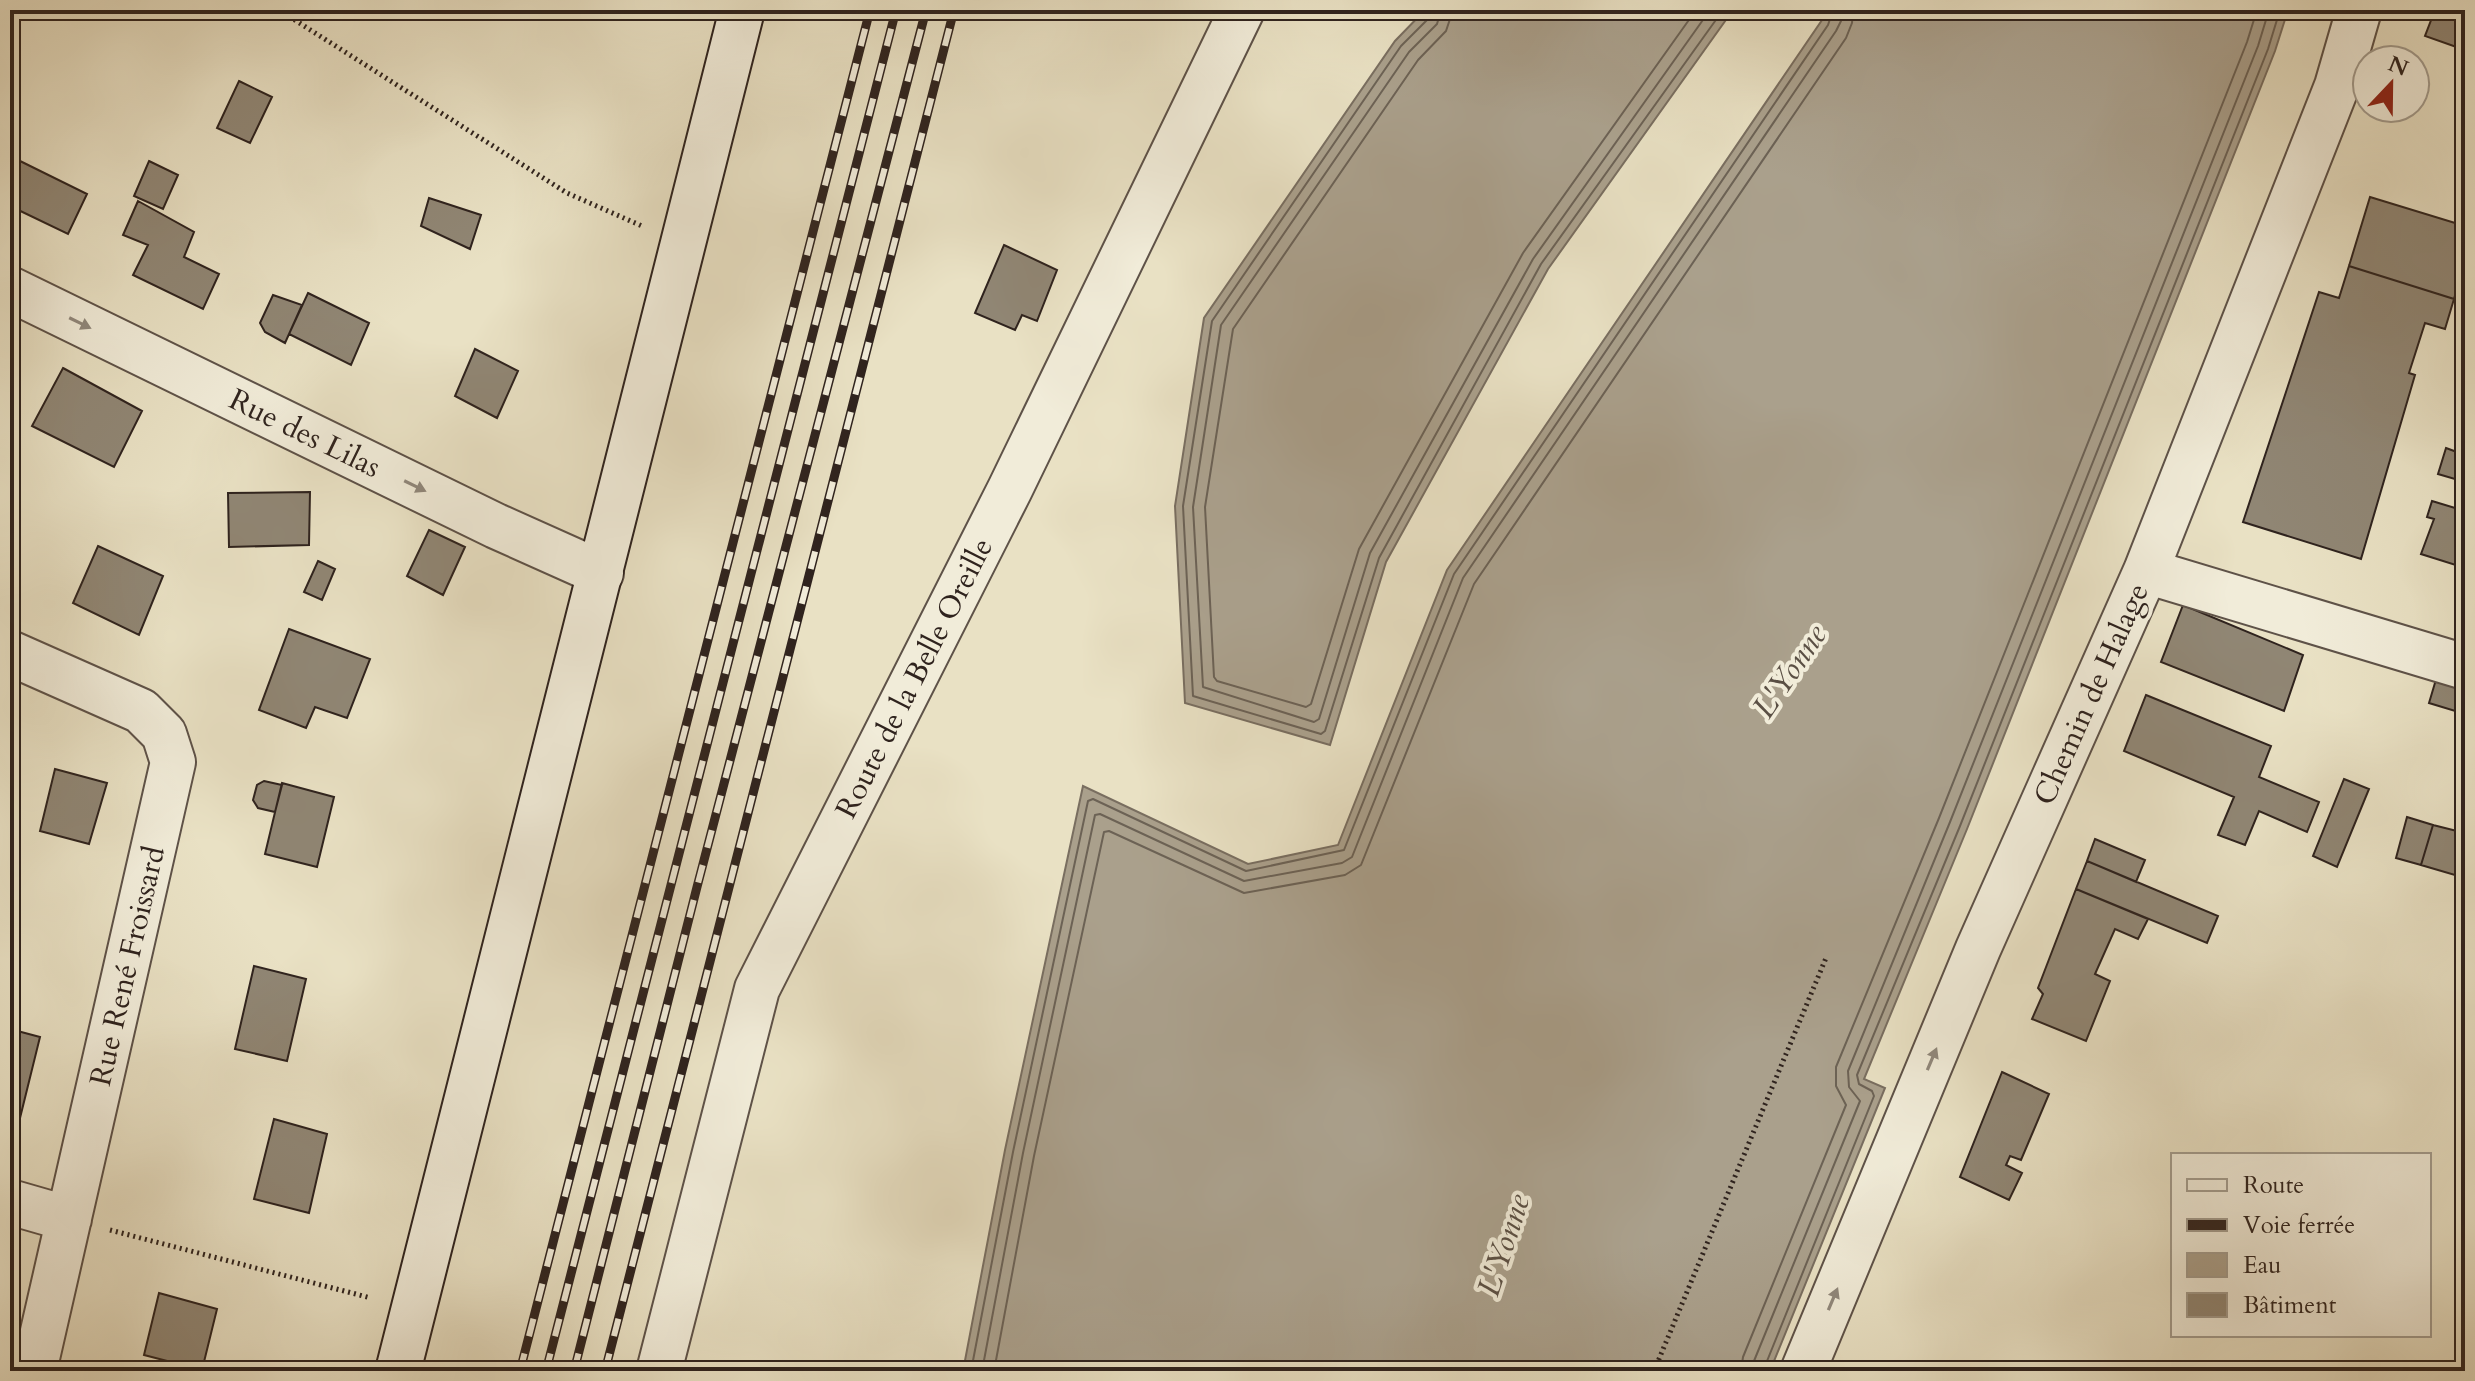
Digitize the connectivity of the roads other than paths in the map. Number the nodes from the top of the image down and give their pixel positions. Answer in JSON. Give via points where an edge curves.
{"nodes":[{"id":1,"x":742,"y":10,"type":"edge"},
{"id":2,"x":1242,"y":10,"type":"edge"},
{"id":3,"x":2359,"y":10,"type":"edge"},
{"id":4,"x":10,"y":289,"type":"edge"},
{"id":5,"x":2146,"y":571,"type":"junction"},
{"id":6,"x":601,"y":573,"type":"junction"},
{"id":7,"x":10,"y":653,"type":"edge"},
{"id":8,"x":2465,"y":667,"type":"edge"},
{"id":9,"x":10,"y":1202,"type":"edge"},
{"id":10,"x":69,"y":1219,"type":"junction"},
{"id":11,"x":34,"y":1371,"type":"edge"},
{"id":12,"x":398,"y":1371,"type":"edge"},
{"id":13,"x":659,"y":1371,"type":"edge"},
{"id":14,"x":1803,"y":1371,"type":"edge"}],
"edges":[{"from":1,"to":6,"type":"street"},
{"from":2,"to":13,"type":"street","name":"Route de la Belle Oreille","via":[[1010,489],[757,989]]},
{"from":3,"to":5,"type":"street","name":"Chemin de Halage","via":[[2337,86]]},
{"from":4,"to":6,"type":"street","name":"Rue des Lilas","one_way":true},
{"from":5,"to":8,"type":"street"},
{"from":14,"to":5,"type":"street","name":"Chemin de Halage","one_way":true,"via":[[1978,949]]},
{"from":6,"to":12,"type":"street"},
{"from":7,"to":10,"type":"street","name":"Rue René Froissard","via":[[141,711],[164,734],[173,762]]},
{"from":9,"to":10,"type":"street"},
{"from":10,"to":11,"type":"street","name":"Rue René Froissard"}]}
